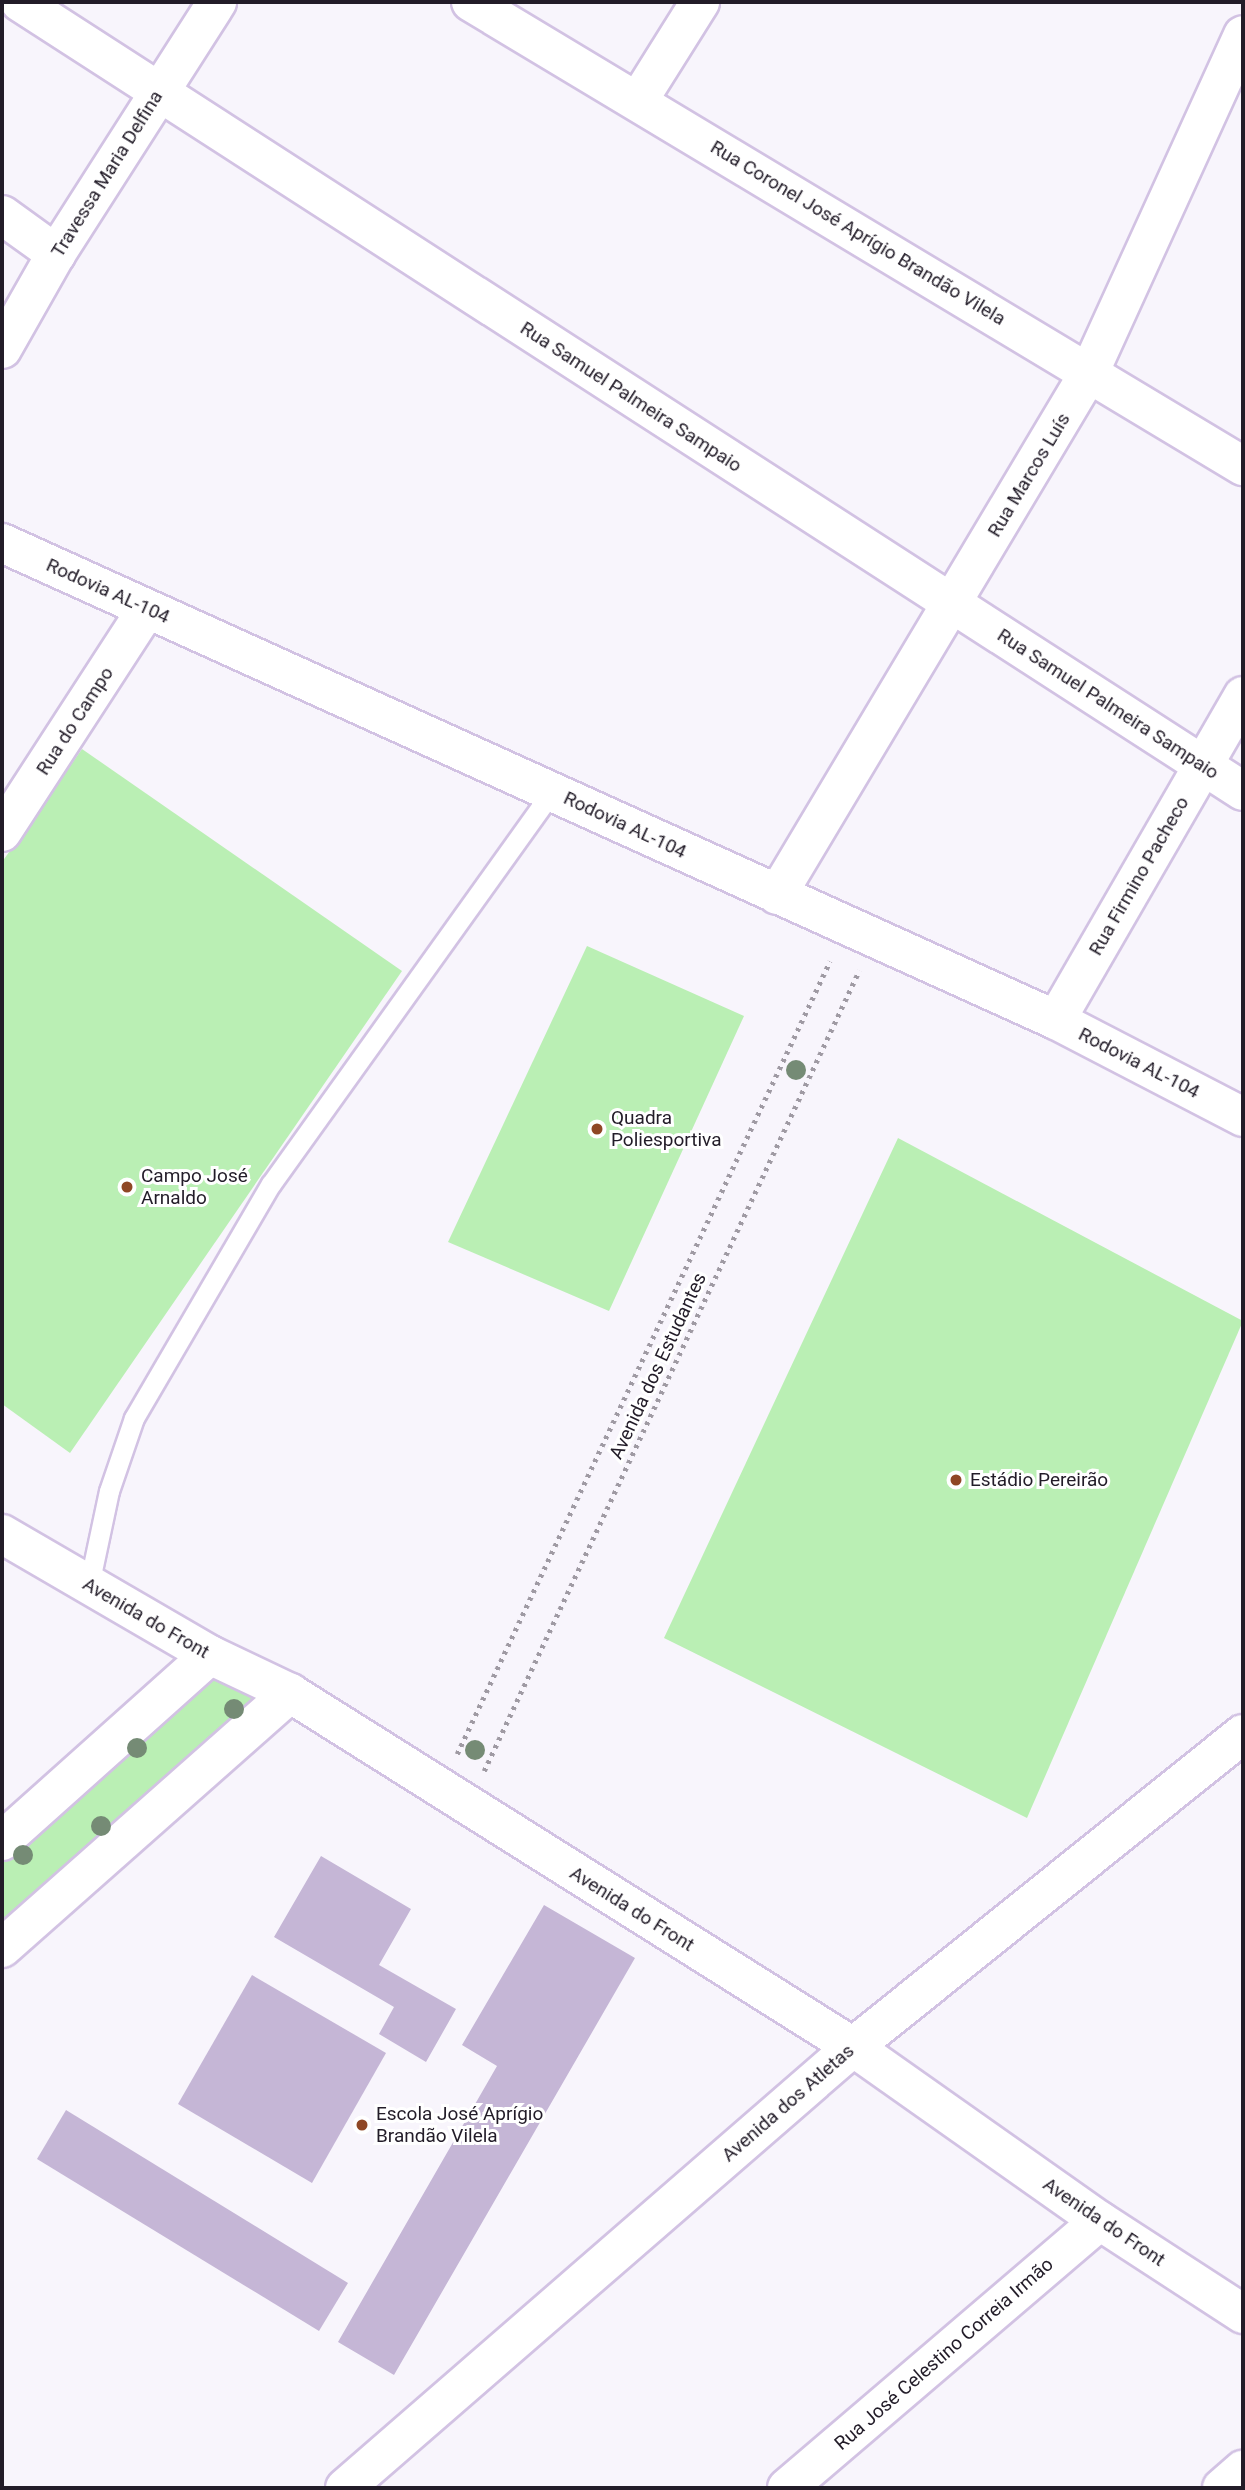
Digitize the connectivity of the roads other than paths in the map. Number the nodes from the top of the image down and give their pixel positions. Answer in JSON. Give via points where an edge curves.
{"nodes":[{"id":1,"x":20,"y":2,"type":"edge"},
{"id":2,"x":217,"y":2,"type":"edge"},
{"id":3,"x":471,"y":2,"type":"edge"},
{"id":4,"x":700,"y":2,"type":"edge"},
{"id":5,"x":1243,"y":35,"type":"edge"},
{"id":6,"x":159,"y":93,"type":"junction"},
{"id":7,"x":638,"y":101,"type":"junction"},
{"id":8,"x":2,"y":215,"type":"edge"},
{"id":9,"x":57,"y":254,"type":"junction"},
{"id":10,"x":2,"y":349,"type":"edge"},
{"id":11,"x":1090,"y":371,"type":"junction"},
{"id":12,"x":1243,"y":466,"type":"edge"},
{"id":13,"x":2,"y":543,"type":"edge"},
{"id":14,"x":953,"y":603,"type":"junction"},
{"id":15,"x":148,"y":608,"type":"junction"},
{"id":16,"x":1243,"y":696,"type":"edge"},
{"id":17,"x":1204,"y":765,"type":"junction"},
{"id":18,"x":1243,"y":791,"type":"edge"},
{"id":19,"x":552,"y":792,"type":"junction"},
{"id":20,"x":2,"y":832,"type":"edge"},
{"id":21,"x":777,"y":895,"type":"junction"},
{"id":22,"x":1056,"y":1020,"type":"junction"},
{"id":23,"x":1243,"y":1117,"type":"edge"},
{"id":24,"x":2,"y":1534,"type":"edge"},
{"id":25,"x":89,"y":1585,"type":"junction"},
{"id":26,"x":209,"y":1656,"type":"junction"},
{"id":27,"x":289,"y":1693,"type":"junction"},
{"id":28,"x":1243,"y":1734,"type":"edge"},
{"id":29,"x":16,"y":1806,"type":"edge"},
{"id":30,"x":2,"y":1841,"type":"edge"},
{"id":31,"x":2,"y":1948,"type":"edge"},
{"id":32,"x":853,"y":2047,"type":"junction"},
{"id":33,"x":1100,"y":2221,"type":"junction"},
{"id":34,"x":1243,"y":2314,"type":"edge"},
{"id":35,"x":1243,"y":2470,"type":"edge"},
{"id":36,"x":345,"y":2488,"type":"edge"},
{"id":37,"x":787,"y":2488,"type":"edge"},
{"id":38,"x":1222,"y":2488,"type":"edge"}],
"edges":[{"from":1,"to":6,"type":"street","name":"Rua Samuel Palmeira Sampaio"},
{"from":2,"to":6,"type":"street","name":"Travessa Maria Delfina"},
{"from":3,"to":7,"type":"street","name":"Rua Coronel José Aprígio Brandão Vilela"},
{"from":4,"to":7,"type":"street"},
{"from":5,"to":11,"type":"street","name":"Rua Marcos Luís"},
{"from":6,"to":9,"type":"street","name":"Travessa Maria Delfina"},
{"from":6,"to":14,"type":"street","name":"Rua Samuel Palmeira Sampaio"},
{"from":7,"to":11,"type":"street","name":"Rua Coronel José Aprígio Brandão Vilela"},
{"from":8,"to":9,"type":"street"},
{"from":9,"to":10,"type":"street","name":"Travessa Maria Delfina"},
{"from":11,"to":12,"type":"street","name":"Rua Coronel José Aprígio Brandão Vilela"},
{"from":11,"to":14,"type":"street","name":"Rua Marcos Luís"},
{"from":13,"to":15,"type":"street","name":"Rodovia AL-104"},
{"from":14,"to":17,"type":"street","name":"Rua Samuel Palmeira Sampaio"},
{"from":14,"to":21,"type":"street","name":"Rua Marcos Luís"},
{"from":15,"to":19,"type":"street","name":"Rodovia AL-104"},
{"from":15,"to":20,"type":"street","name":"Rua do Campo"},
{"from":16,"to":17,"type":"street","name":"Rua Firmino Pacheco"},
{"from":17,"to":18,"type":"street","name":"Rua Samuel Palmeira Sampaio"},
{"from":17,"to":22,"type":"street","name":"Rua Firmino Pacheco"},
{"from":19,"to":21,"type":"street","name":"Rodovia AL-104"},
{"from":19,"to":25,"type":"lane","via":[[271,1184],[148,1394],[134,1418],[109,1491]]},
{"from":21,"to":22,"type":"street","name":"Rodovia AL-104"},
{"from":22,"to":23,"type":"street","name":"Rodovia AL-104"},
{"from":24,"to":25,"type":"street","name":"Avenida do Front"},
{"from":25,"to":26,"type":"street","name":"Avenida do Front"},
{"from":26,"to":27,"type":"street","name":"Avenida do Front"},
{"from":26,"to":29,"type":"street"},
{"from":27,"to":31,"type":"street"},
{"from":27,"to":32,"type":"street","name":"Avenida do Front"},
{"from":28,"to":32,"type":"street","name":"Avenida dos Atletas"},
{"from":29,"to":30,"type":"street"},
{"from":32,"to":33,"type":"street","name":"Avenida do Front"},
{"from":32,"to":36,"type":"street","name":"Avenida dos Atletas"},
{"from":33,"to":34,"type":"street","name":"Avenida do Front"},
{"from":33,"to":37,"type":"street","name":"Rua José Celestino Correia Irmão"},
{"from":35,"to":38,"type":"street"}]}
